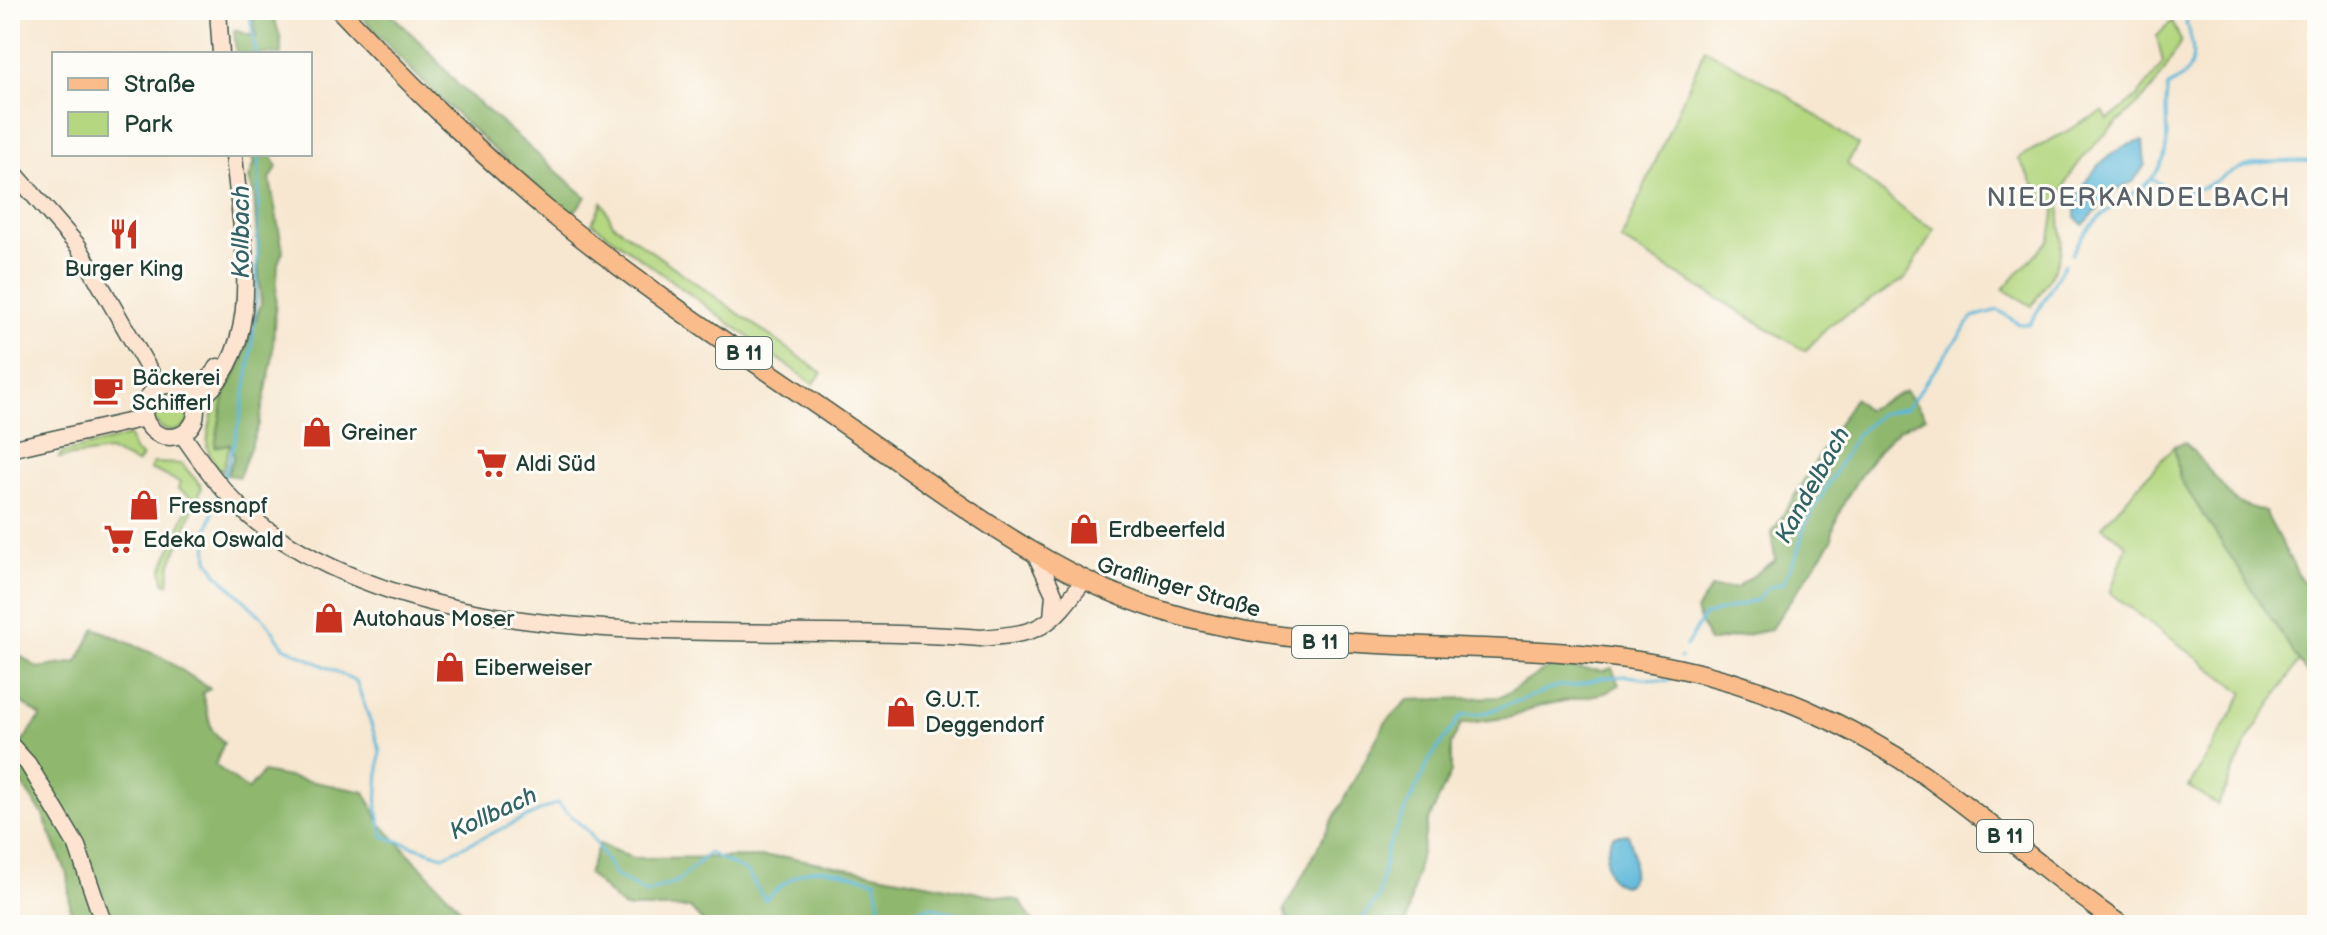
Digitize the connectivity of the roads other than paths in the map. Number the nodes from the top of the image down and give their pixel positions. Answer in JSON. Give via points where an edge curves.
{"nodes":[{"id":1,"x":218,"y":10,"type":"edge"},
{"id":2,"x":340,"y":10,"type":"edge"},
{"id":3,"x":221,"y":52,"type":"edge"},
{"id":4,"x":225,"y":156,"type":"edge"},
{"id":5,"x":234,"y":156,"type":"edge"},
{"id":6,"x":10,"y":168,"type":"edge"},
{"id":7,"x":159,"y":387,"type":"junction"},
{"id":8,"x":192,"y":398,"type":"junction"},
{"id":9,"x":145,"y":418,"type":"junction"},
{"id":10,"x":182,"y":434,"type":"junction"},
{"id":11,"x":10,"y":449,"type":"edge"},
{"id":12,"x":1035,"y":553,"type":"junction"},
{"id":13,"x":1084,"y":580,"type":"junction"},
{"id":14,"x":1051,"y":620,"type":"junction"},
{"id":15,"x":10,"y":744,"type":"edge"},
{"id":16,"x":104,"y":925,"type":"edge"},
{"id":17,"x":2121,"y":925,"type":"edge"}],
"edges":[{"from":1,"to":3,"type":"main road"},
{"from":2,"to":12,"type":"main road","number":"B 11","via":[[412,87],[590,244]]},
{"from":4,"to":8,"type":"main road","via":[[236,321],[218,369]]},
{"from":5,"to":8,"type":"main road","via":[[246,303],[243,331],[224,376]]},
{"from":6,"to":7,"type":"main road","via":[[78,246]]},
{"from":7,"to":8,"type":"main road","via":[[177,386]]},
{"from":7,"to":9,"type":"main road","via":[[147,400]]},
{"from":8,"to":10,"type":"main road","via":[[194,421]]},
{"from":9,"to":10,"type":"main road","via":[[161,435]]},
{"from":9,"to":11,"type":"main road"},
{"from":10,"to":14,"type":"main road","name":"Graflinger Straße","via":[[213,478],[276,535],[353,576],[412,596],[534,620],[651,629],[981,638],[1020,635]]},
{"from":12,"to":13,"type":"main road","number":"B 11"},
{"from":12,"to":14,"type":"main road","via":[[1054,594]]},
{"from":13,"to":14,"type":"main road","name":"Graflinger Straße"},
{"from":13,"to":17,"type":"main road","name":"Graflinger Straße","number":"B 11","via":[[1160,611],[1245,634],[1609,657],[1679,668],[1742,686],[1828,719],[1878,746]]},
{"from":15,"to":16,"type":"main road","via":[[28,764],[77,846]]}]}
